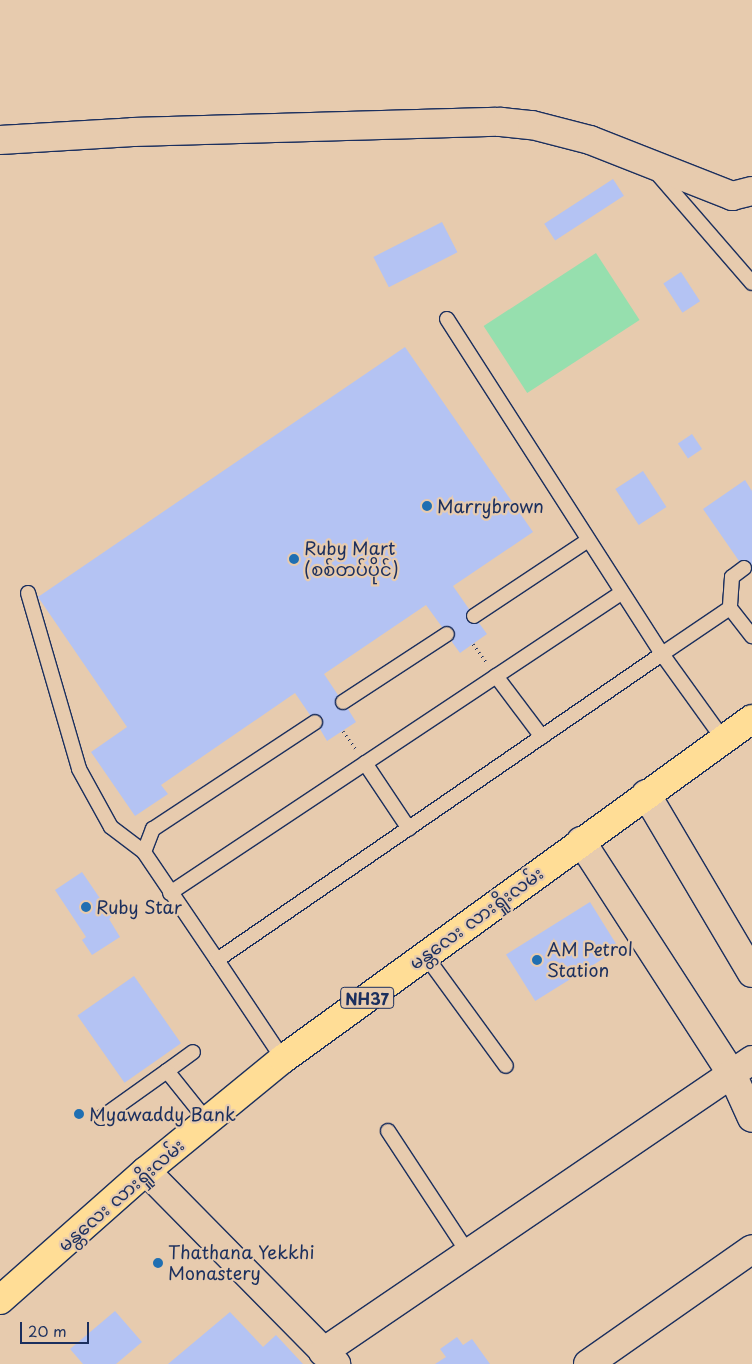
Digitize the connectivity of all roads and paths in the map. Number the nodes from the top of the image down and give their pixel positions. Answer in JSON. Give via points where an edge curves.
{"nodes":[{"id":1,"x":0,"y":140,"type":"edge"},
{"id":2,"x":646,"y":161,"type":"junction"},
{"id":3,"x":752,"y":191,"type":"edge"},
{"id":4,"x":752,"y":283,"type":"edge"},
{"id":5,"x":447,"y":319,"type":"dead end"},
{"id":6,"x":588,"y":542,"type":"junction"},
{"id":7,"x":744,"y":568,"type":"dead end"},
{"id":8,"x":28,"y":593,"type":"dead end"},
{"id":9,"x":621,"y":593,"type":"junction"},
{"id":10,"x":730,"y":608,"type":"junction"},
{"id":11,"x":474,"y":616,"type":"dead end"},
{"id":12,"x":446,"y":634,"type":"dead end"},
{"id":13,"x":752,"y":636,"type":"edge"},
{"id":14,"x":662,"y":654,"type":"junction"},
{"id":15,"x":496,"y":676,"type":"junction"},
{"id":16,"x":343,"y":702,"type":"dead end"},
{"id":17,"x":752,"y":719,"type":"edge"},
{"id":18,"x":315,"y":722,"type":"dead end"},
{"id":19,"x":542,"y":737,"type":"junction"},
{"id":20,"x":723,"y":739,"type":"junction"},
{"id":21,"x":365,"y":763,"type":"junction"},
{"id":22,"x":646,"y":794,"type":"junction"},
{"id":23,"x":409,"y":829,"type":"junction"},
{"id":24,"x":581,"y":841,"type":"junction"},
{"id":25,"x":144,"y":852,"type":"junction"},
{"id":26,"x":170,"y":893,"type":"junction"},
{"id":27,"x":425,"y":956,"type":"junction"},
{"id":28,"x":217,"y":960,"type":"junction"},
{"id":29,"x":752,"y":973,"type":"edge"},
{"id":30,"x":193,"y":1052,"type":"dead end"},
{"id":31,"x":283,"y":1059,"type":"junction"},
{"id":32,"x":506,"y":1066,"type":"dead end"},
{"id":33,"x":742,"y":1067,"type":"edge"},
{"id":34,"x":166,"y":1071,"type":"junction"},
{"id":35,"x":101,"y":1118,"type":"dead end"},
{"id":36,"x":752,"y":1118,"type":"edge"},
{"id":37,"x":207,"y":1121,"type":"junction"},
{"id":38,"x":388,"y":1131,"type":"dead end"},
{"id":39,"x":146,"y":1171,"type":"junction"},
{"id":40,"x":752,"y":1248,"type":"edge"},
{"id":41,"x":468,"y":1253,"type":"junction"},
{"id":42,"x":0,"y":1300,"type":"edge"},
{"id":43,"x":329,"y":1358,"type":"edge"},
{"id":44,"x":588,"y":1364,"type":"edge"}],
"edges":[{"from":1,"to":2,"type":"street","via":[[133,132],[501,122],[590,140]]},
{"from":2,"to":3,"type":"street","via":[[732,196]]},
{"from":2,"to":4,"type":"lane"},
{"from":5,"to":6,"type":"lane"},
{"from":6,"to":9,"type":"lane"},
{"from":6,"to":11,"type":"lane"},
{"from":7,"to":10,"type":"lane","via":[[732,578]]},
{"from":8,"to":25,"type":"lane","via":[[79,770],[111,828]]},
{"from":9,"to":14,"type":"lane"},
{"from":9,"to":15,"type":"lane"},
{"from":10,"to":13,"type":"lane"},
{"from":10,"to":14,"type":"lane"},
{"from":12,"to":16,"type":"lane"},
{"from":14,"to":19,"type":"lane"},
{"from":14,"to":20,"type":"lane"},
{"from":15,"to":19,"type":"lane"},
{"from":15,"to":21,"type":"lane"},
{"from":17,"to":20,"type":"highway","name":"မန္တလေး လားရှိုးလမ်း","number":"NH37"},
{"from":18,"to":25,"type":"lane","via":[[153,829]]},
{"from":19,"to":23,"type":"lane"},
{"from":20,"to":22,"type":"highway","name":"မန္တလေး လားရှိုးလမ်း","number":"NH37"},
{"from":21,"to":23,"type":"lane"},
{"from":21,"to":26,"type":"lane"},
{"from":22,"to":24,"type":"highway","name":"မန္တလေး လားရှိုးလမ်း","number":"NH37"},
{"from":22,"to":29,"type":"street"},
{"from":23,"to":28,"type":"lane"},
{"from":24,"to":27,"type":"highway","name":"မန္တလေး လားရှိုးလမ်း","number":"NH37"},
{"from":24,"to":33,"type":"street"},
{"from":25,"to":26,"type":"lane"},
{"from":26,"to":28,"type":"lane"},
{"from":27,"to":31,"type":"highway","name":"မန္တလေး လားရှိုးလမ်း","number":"NH37"},
{"from":27,"to":32,"type":"lane"},
{"from":28,"to":31,"type":"lane"},
{"from":30,"to":34,"type":"lane"},
{"from":31,"to":37,"type":"highway","name":"မန္တလေး လားရှိုးလမ်း","number":"NH37"},
{"from":33,"to":36,"type":"street"},
{"from":33,"to":41,"type":"street"},
{"from":34,"to":35,"type":"lane"},
{"from":34,"to":37,"type":"lane"},
{"from":37,"to":39,"type":"highway","name":"မန္တလေး လားရှိုးလမ်း","number":"NH37"},
{"from":38,"to":41,"type":"lane"},
{"from":39,"to":42,"type":"highway","name":"မန္တလေး လားရှိုးလမ်း","number":"NH37"},
{"from":39,"to":43,"type":"street"},
{"from":40,"to":44,"type":"street"},
{"from":41,"to":43,"type":"street"}]}
